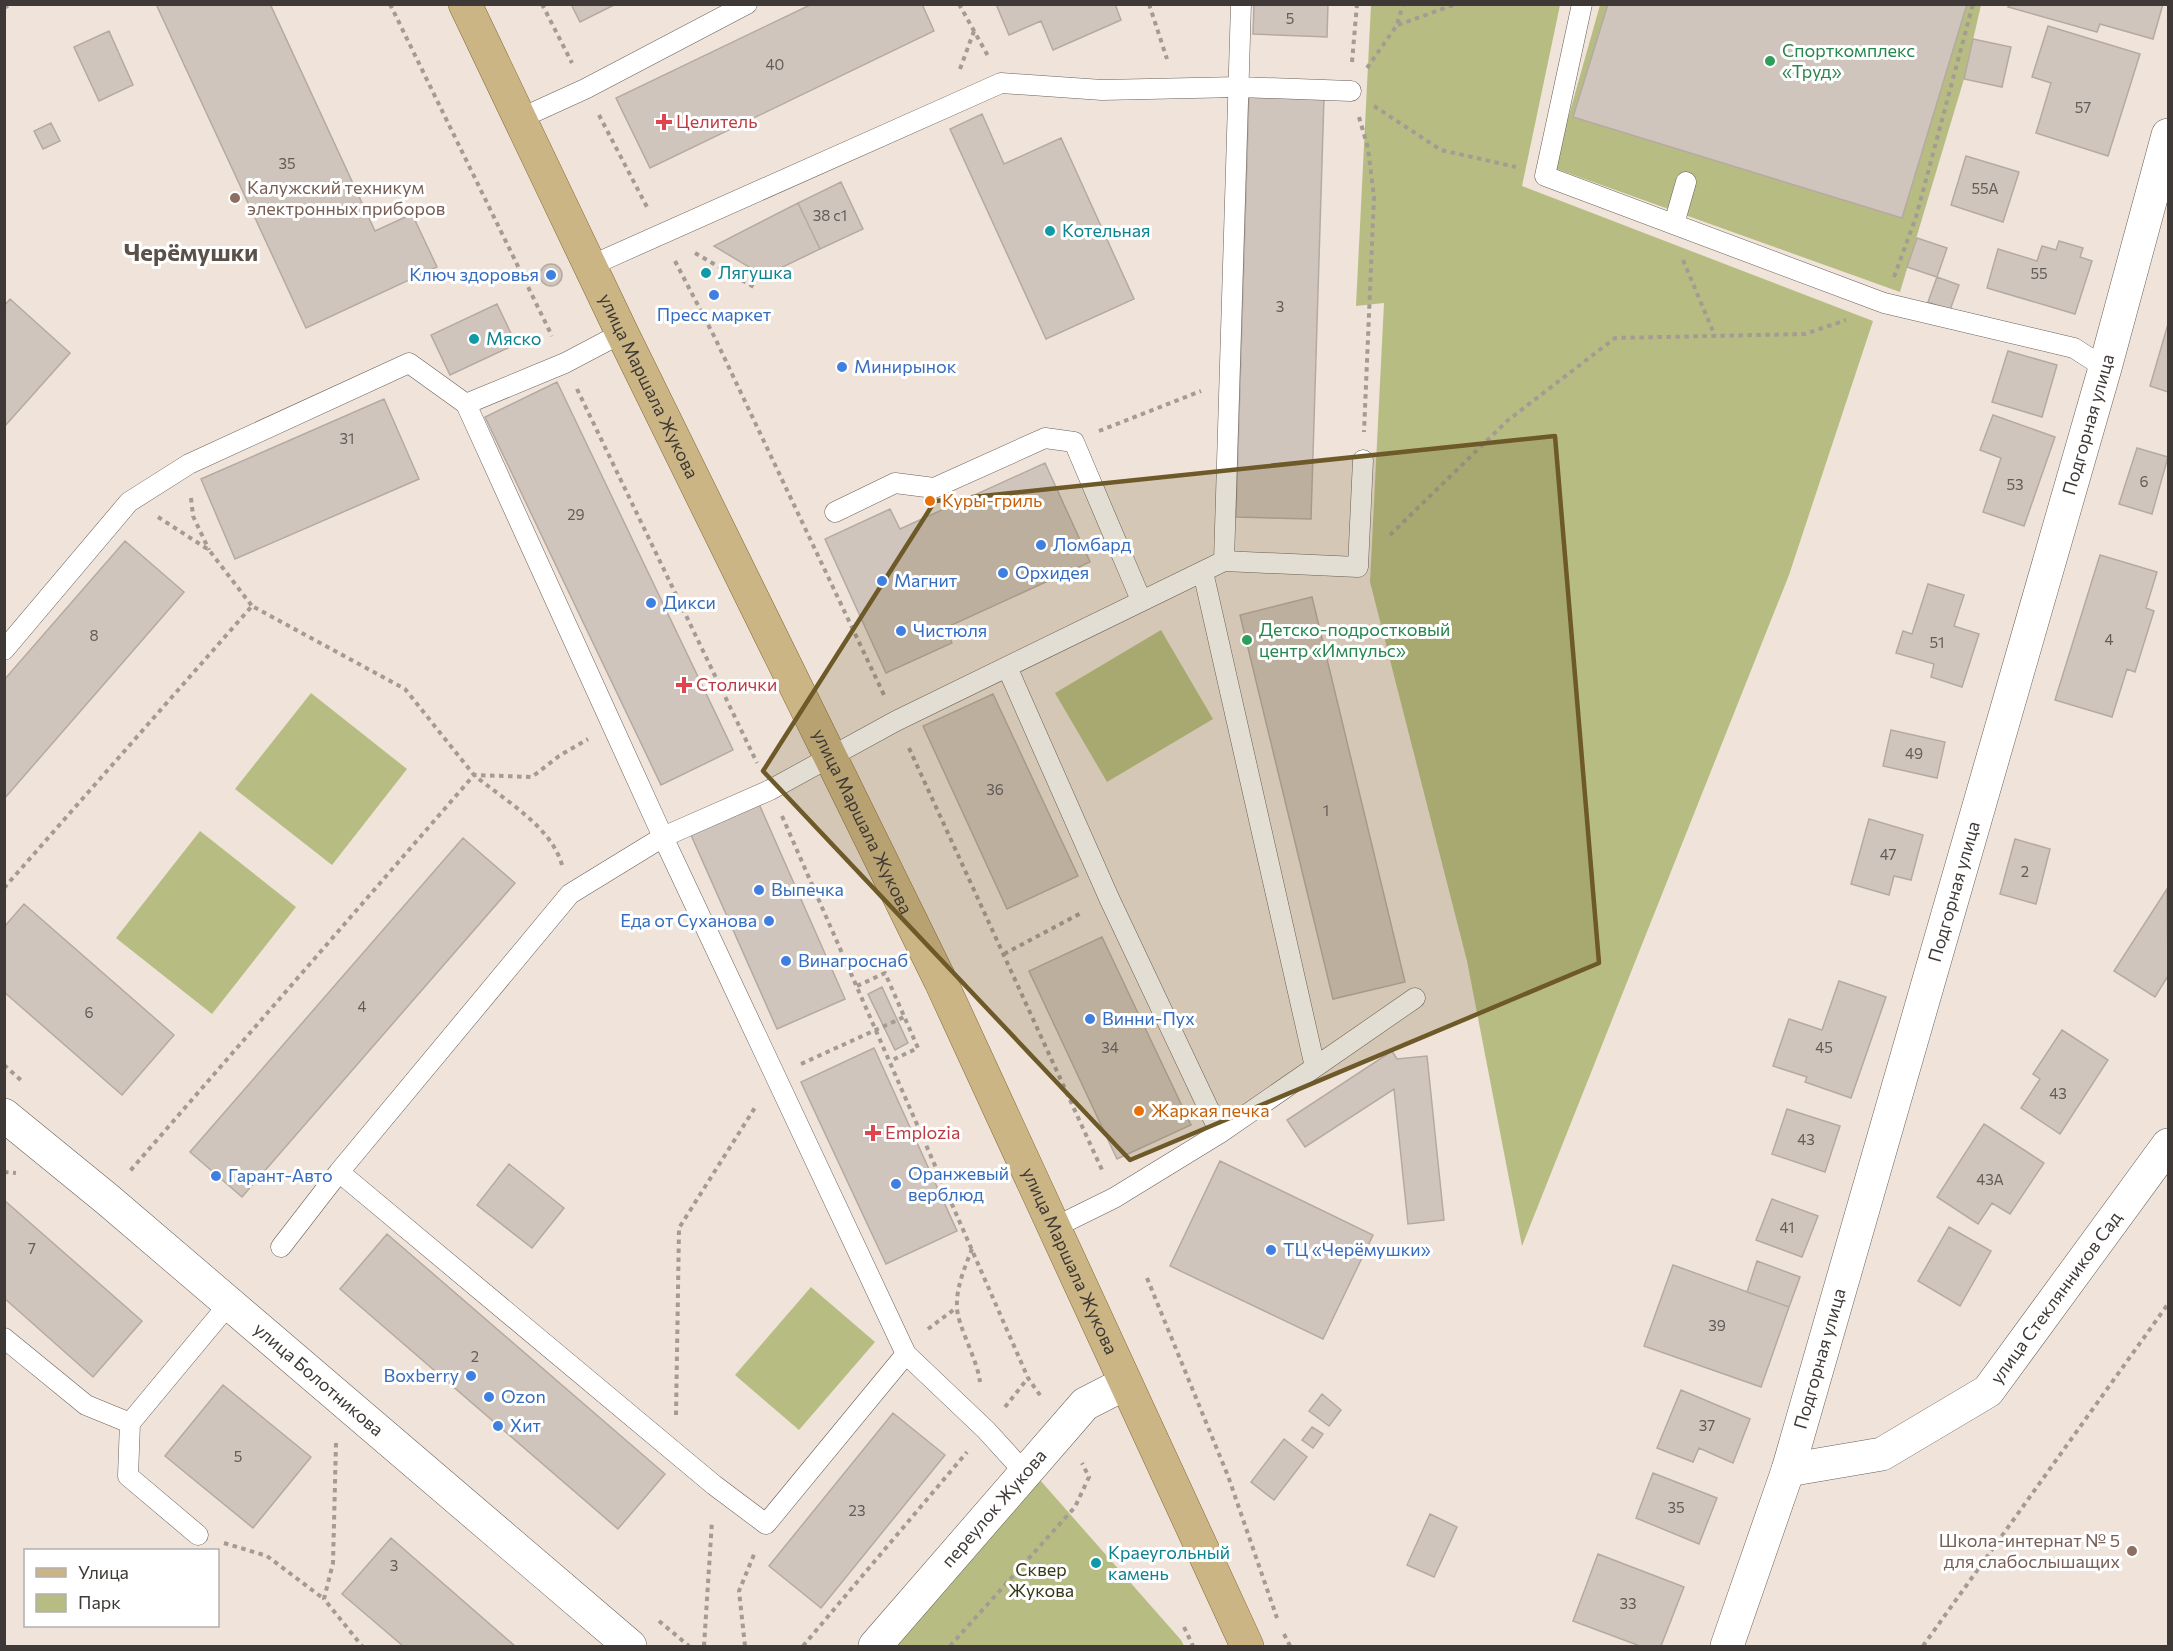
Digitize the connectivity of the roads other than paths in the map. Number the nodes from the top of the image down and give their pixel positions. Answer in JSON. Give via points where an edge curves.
{"nodes":[{"id":1,"x":465,"y":4,"type":"edge"},
{"id":2,"x":747,"y":4,"type":"edge"},
{"id":3,"x":1240,"y":4,"type":"edge"},
{"id":4,"x":1582,"y":4,"type":"edge"},
{"id":5,"x":710,"y":13,"type":"edge"},
{"id":6,"x":1239,"y":87,"type":"junction"},
{"id":7,"x":1351,"y":91,"type":"road end"},
{"id":8,"x":519,"y":118,"type":"junction"},
{"id":9,"x":2169,"y":135,"type":"edge"},
{"id":10,"x":1686,"y":182,"type":"dead end"},
{"id":11,"x":1674,"y":224,"type":"junction"},
{"id":12,"x":590,"y":266,"type":"junction"},
{"id":13,"x":622,"y":333,"type":"junction"},
{"id":14,"x":2105,"y":368,"type":"junction"},
{"id":15,"x":466,"y":404,"type":"junction"},
{"id":16,"x":1363,"y":460,"type":"road end"},
{"id":17,"x":835,"y":512,"type":"dead end"},
{"id":18,"x":1224,"y":561,"type":"junction"},
{"id":19,"x":1203,"y":572,"type":"junction"},
{"id":20,"x":1141,"y":600,"type":"junction"},
{"id":21,"x":4,"y":650,"type":"edge"},
{"id":22,"x":1007,"y":667,"type":"junction"},
{"id":23,"x":831,"y":754,"type":"junction"},
{"id":24,"x":663,"y":837,"type":"junction"},
{"id":25,"x":1414,"y":998,"type":"dead end"},
{"id":26,"x":1315,"y":1067,"type":"junction"},
{"id":27,"x":4,"y":1115,"type":"edge"},
{"id":28,"x":1220,"y":1133,"type":"junction"},
{"id":29,"x":2169,"y":1145,"type":"edge"},
{"id":30,"x":339,"y":1172,"type":"junction"},
{"id":31,"x":1053,"y":1228,"type":"junction"},
{"id":32,"x":280,"y":1247,"type":"dead end"},
{"id":33,"x":228,"y":1305,"type":"junction"},
{"id":34,"x":4,"y":1338,"type":"edge"},
{"id":35,"x":906,"y":1354,"type":"junction"},
{"id":36,"x":1124,"y":1384,"type":"junction"},
{"id":37,"x":130,"y":1423,"type":"junction"},
{"id":38,"x":1788,"y":1470,"type":"junction"},
{"id":39,"x":1026,"y":1474,"type":"junction"},
{"id":40,"x":198,"y":1534,"type":"road end"},
{"id":41,"x":630,"y":1647,"type":"edge"},
{"id":42,"x":875,"y":1647,"type":"edge"},
{"id":43,"x":1247,"y":1647,"type":"edge"},
{"id":44,"x":1727,"y":1647,"type":"edge"}],
"edges":[{"from":1,"to":8,"type":"main road","name":"улица Маршала Жукова"},
{"from":2,"to":5,"type":"lane"},
{"from":3,"to":6,"type":"lane"},
{"from":4,"to":11,"type":"lane","via":[[1545,176]]},
{"from":5,"to":8,"type":"lane","via":[[585,89]]},
{"from":6,"to":7,"type":"lane"},
{"from":6,"to":12,"type":"lane","via":[[1102,90],[1001,83]]},
{"from":6,"to":18,"type":"lane"},
{"from":8,"to":12,"type":"main road","name":"улица Маршала Жукова"},
{"from":9,"to":14,"type":"street","name":"Подгорная улица"},
{"from":10,"to":11,"type":"lane"},
{"from":11,"to":14,"type":"lane","via":[[1884,303],[2074,348]]},
{"from":12,"to":13,"type":"main road","name":"улица Маршала Жукова"},
{"from":13,"to":15,"type":"lane","via":[[565,363]]},
{"from":13,"to":23,"type":"main road","name":"улица Маршала Жукова"},
{"from":14,"to":38,"type":"street","name":"Подгорная улица"},
{"from":15,"to":21,"type":"lane","via":[[409,363],[189,464],[129,502]]},
{"from":15,"to":24,"type":"lane"},
{"from":16,"to":18,"type":"lane","via":[[1358,567]]},
{"from":17,"to":20,"type":"lane","via":[[895,483],[934,488],[1045,438],[1074,442]]},
{"from":18,"to":19,"type":"lane"},
{"from":19,"to":20,"type":"lane"},
{"from":19,"to":26,"type":"lane"},
{"from":20,"to":22,"type":"lane"},
{"from":22,"to":23,"type":"lane"},
{"from":22,"to":28,"type":"lane","via":[[1109,898]]},
{"from":23,"to":24,"type":"lane","via":[[770,790]]},
{"from":23,"to":31,"type":"main road","name":"улица Маршала Жукова"},
{"from":24,"to":30,"type":"lane","via":[[570,894]]},
{"from":24,"to":35,"type":"lane"},
{"from":25,"to":26,"type":"lane"},
{"from":26,"to":28,"type":"lane"},
{"from":27,"to":33,"type":"street","name":"улица Болотникова"},
{"from":28,"to":31,"type":"lane","via":[[1114,1198]]},
{"from":29,"to":38,"type":"street","name":"улица Стеклянников Сад","via":[[1988,1391],[1882,1454]]},
{"from":30,"to":32,"type":"lane"},
{"from":30,"to":35,"type":"lane","via":[[766,1524]]},
{"from":31,"to":36,"type":"main road","name":"улица Маршала Жукова"},
{"from":33,"to":37,"type":"lane"},
{"from":33,"to":41,"type":"street","name":"улица Болотникова"},
{"from":34,"to":37,"type":"lane","via":[[86,1405]]},
{"from":35,"to":39,"type":"lane"},
{"from":36,"to":39,"type":"street","name":"переулок Жукова","via":[[1085,1404]]},
{"from":36,"to":43,"type":"main road","name":"улица Маршала Жукова"},
{"from":37,"to":40,"type":"lane","via":[[128,1476]]},
{"from":38,"to":44,"type":"street","name":"Подгорная улица"},
{"from":39,"to":42,"type":"street","name":"переулок Жукова"}]}
